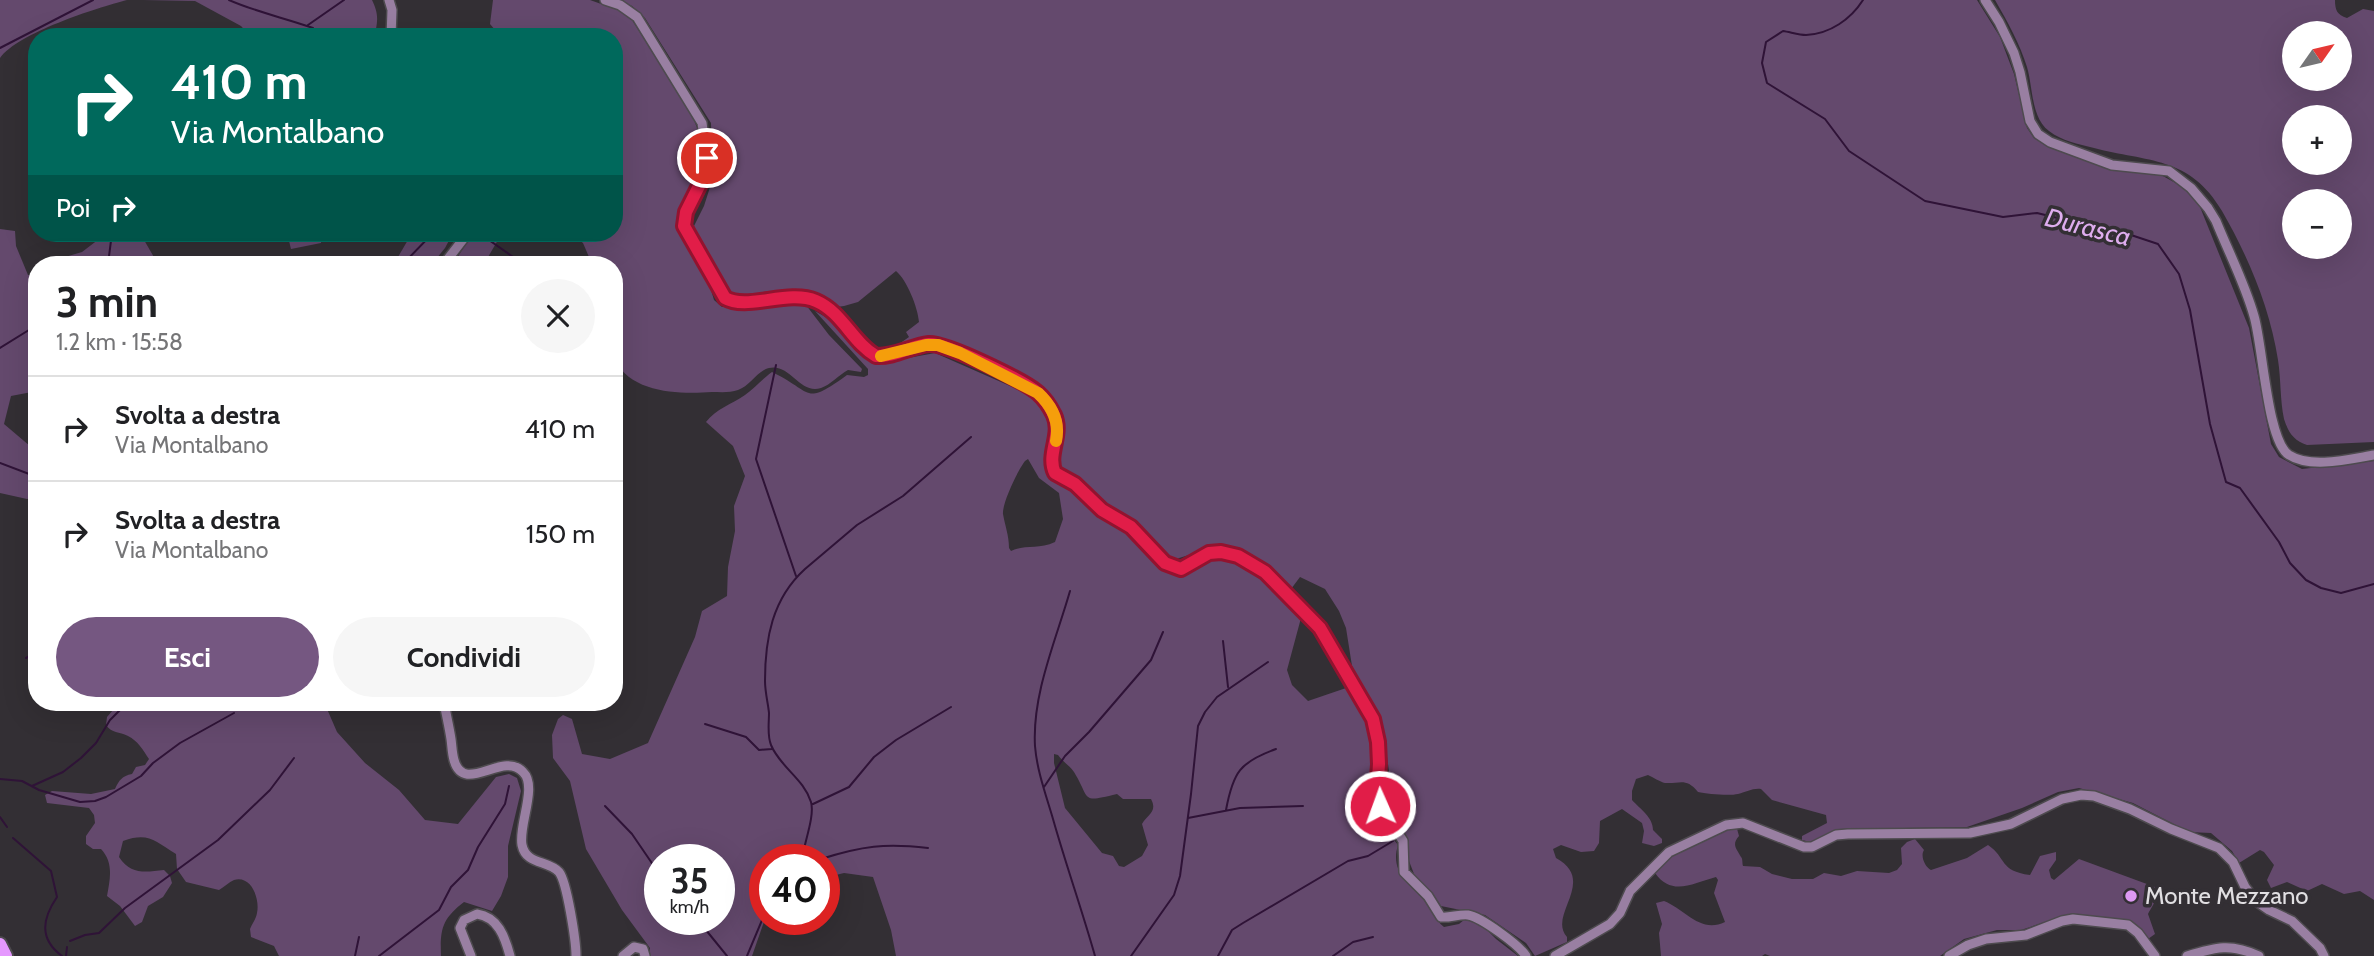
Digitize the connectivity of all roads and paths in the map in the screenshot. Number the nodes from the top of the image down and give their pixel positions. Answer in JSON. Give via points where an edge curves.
{"nodes":[{"id":1,"x":389,"y":0,"type":"edge"},
{"id":2,"x":605,"y":0,"type":"edge"},
{"id":3,"x":1984,"y":0,"type":"edge"},
{"id":4,"x":391,"y":28,"type":"edge"},
{"id":5,"x":461,"y":242,"type":"edge"},
{"id":6,"x":450,"y":256,"type":"edge"},
{"id":7,"x":2374,"y":455,"type":"edge"},
{"id":8,"x":446,"y":711,"type":"edge"},
{"id":9,"x":0,"y":944,"type":"edge"},
{"id":10,"x":6,"y":956,"type":"edge"},
{"id":11,"x":471,"y":956,"type":"edge"},
{"id":12,"x":510,"y":956,"type":"edge"},
{"id":13,"x":576,"y":956,"type":"edge"},
{"id":14,"x":623,"y":956,"type":"edge"},
{"id":15,"x":645,"y":956,"type":"edge"},
{"id":16,"x":1526,"y":956,"type":"edge"},
{"id":17,"x":1555,"y":956,"type":"edge"},
{"id":18,"x":1949,"y":956,"type":"edge"},
{"id":19,"x":2155,"y":956,"type":"edge"},
{"id":20,"x":2187,"y":956,"type":"edge"},
{"id":21,"x":2259,"y":956,"type":"edge"},
{"id":22,"x":2324,"y":956,"type":"edge"}],
"edges":[{"from":1,"to":4,"type":"street"},
{"from":2,"to":16,"type":"street","via":[[637,17],[702,123],[705,174],[684,226],[723,296],[736,302],[790,297],[816,301],[876,356],[938,345],[1030,387],[1046,400],[1057,422],[1051,460],[1055,473],[1131,527],[1165,563],[1181,569],[1209,553],[1221,552],[1265,572],[1320,628],[1373,719],[1378,742],[1378,801],[1403,841],[1404,872],[1441,917],[1476,917],[1517,944]]},
{"from":3,"to":7,"type":"street","via":[[2014,53],[2030,121],[2038,134],[2112,165],[2169,171],[2208,208],[2254,314],[2272,423],[2281,448],[2305,460]]},
{"from":5,"to":6,"type":"street"},
{"from":8,"to":13,"type":"street","via":[[454,762],[463,773],[475,775],[508,765],[526,775],[522,848],[529,858],[554,868],[561,876]]},
{"from":9,"to":10,"type":"highway"},
{"from":11,"to":12,"type":"street","via":[[460,928],[464,920],[477,914],[501,930]]},
{"from":14,"to":15,"type":"street","via":[[634,947],[643,949]]},
{"from":17,"to":22,"type":"street","via":[[1610,924],[1630,891],[1669,852],[1730,824],[1743,823],[1808,848],[1836,835],[1979,832],[2081,795],[2130,809],[2219,848],[2256,901],[2292,921]]},
{"from":18,"to":19,"type":"street","via":[[1978,941],[2034,934],[2073,919],[2128,925]]},
{"from":20,"to":21,"type":"street","via":[[2231,947]]}]}
